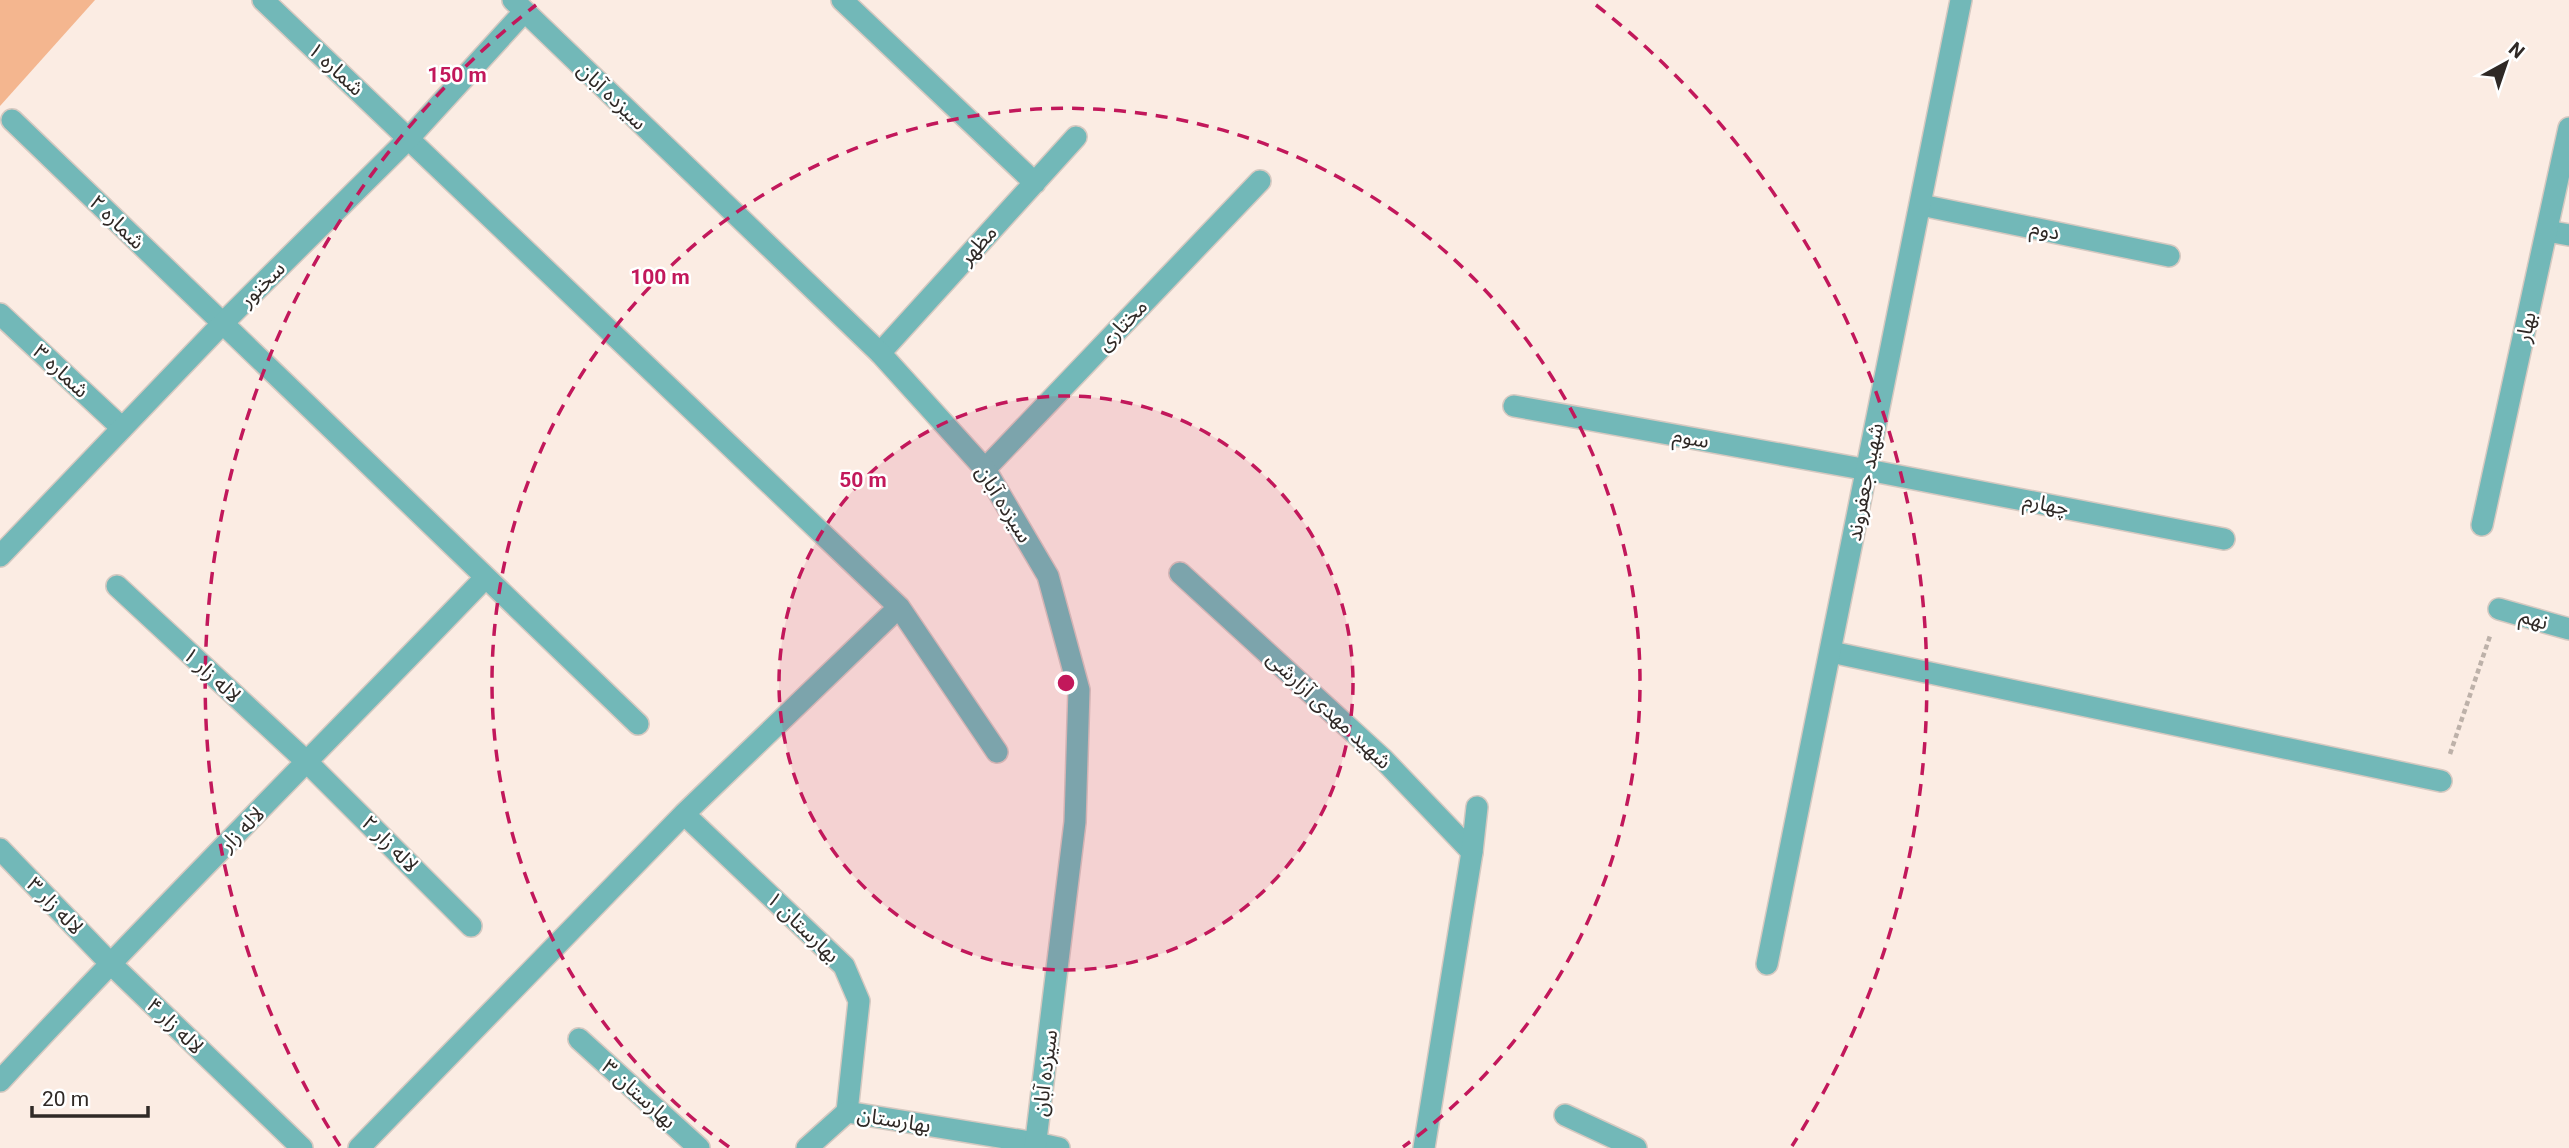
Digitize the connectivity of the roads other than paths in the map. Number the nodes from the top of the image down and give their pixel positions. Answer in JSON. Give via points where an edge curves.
{"nodes":[{"id":1,"x":264,"y":0,"type":"edge"},
{"id":2,"x":842,"y":0,"type":"edge"},
{"id":3,"x":1961,"y":0,"type":"edge"},
{"id":4,"x":519,"y":6,"type":"edge"},
{"id":5,"x":12,"y":120,"type":"dead end"},
{"id":6,"x":2569,"y":128,"type":"edge"},
{"id":7,"x":1076,"y":137,"type":"dead end"},
{"id":8,"x":409,"y":138,"type":"junction"},
{"id":9,"x":1260,"y":181,"type":"dead end"},
{"id":10,"x":1035,"y":183,"type":"junction"},
{"id":11,"x":1922,"y":205,"type":"junction"},
{"id":12,"x":2547,"y":231,"type":"junction"},
{"id":13,"x":2569,"y":235,"type":"edge"},
{"id":14,"x":2169,"y":256,"type":"dead end"},
{"id":15,"x":0,"y":314,"type":"edge"},
{"id":16,"x":222,"y":324,"type":"junction"},
{"id":17,"x":880,"y":353,"type":"junction"},
{"id":18,"x":1514,"y":406,"type":"dead end"},
{"id":19,"x":122,"y":429,"type":"junction"},
{"id":20,"x":985,"y":469,"type":"junction"},
{"id":21,"x":1868,"y":470,"type":"junction"},
{"id":22,"x":2482,"y":525,"type":"dead end"},
{"id":23,"x":2224,"y":539,"type":"dead end"},
{"id":24,"x":0,"y":556,"type":"edge"},
{"id":25,"x":1180,"y":573,"type":"dead end"},
{"id":26,"x":485,"y":578,"type":"junction"},
{"id":27,"x":117,"y":586,"type":"dead end"},
{"id":28,"x":899,"y":607,"type":"junction"},
{"id":29,"x":2499,"y":608,"type":"road end"},
{"id":30,"x":2569,"y":629,"type":"edge"},
{"id":31,"x":1831,"y":652,"type":"junction"},
{"id":32,"x":638,"y":724,"type":"dead end"},
{"id":33,"x":997,"y":752,"type":"dead end"},
{"id":34,"x":308,"y":763,"type":"junction"},
{"id":35,"x":2441,"y":781,"type":"road end"},
{"id":36,"x":1477,"y":807,"type":"dead end"},
{"id":37,"x":684,"y":814,"type":"junction"},
{"id":38,"x":0,"y":849,"type":"edge"},
{"id":39,"x":1472,"y":852,"type":"junction"},
{"id":40,"x":471,"y":926,"type":"dead end"},
{"id":41,"x":110,"y":963,"type":"junction"},
{"id":42,"x":1768,"y":964,"type":"dead end"},
{"id":43,"x":579,"y":1039,"type":"dead end"},
{"id":44,"x":0,"y":1082,"type":"edge"},
{"id":45,"x":847,"y":1112,"type":"junction"},
{"id":46,"x":1565,"y":1115,"type":"dead end"},
{"id":47,"x":1036,"y":1146,"type":"edge"},
{"id":48,"x":302,"y":1148,"type":"edge"},
{"id":49,"x":359,"y":1148,"type":"edge"},
{"id":50,"x":699,"y":1148,"type":"edge"},
{"id":51,"x":807,"y":1148,"type":"edge"},
{"id":52,"x":1059,"y":1148,"type":"edge"},
{"id":53,"x":1424,"y":1148,"type":"edge"},
{"id":54,"x":1636,"y":1148,"type":"edge"}],
"edges":[{"from":1,"to":8,"type":"street","name":"شماره ۱"},
{"from":2,"to":10,"type":"street"},
{"from":3,"to":11,"type":"street","name":"شهید جعفروند"},
{"from":4,"to":8,"type":"street","name":"سخنور"},
{"from":4,"to":17,"type":"street","name":"سیزده آبان"},
{"from":5,"to":16,"type":"street","name":"شماره ۲"},
{"from":6,"to":12,"type":"street","name":"بهار"},
{"from":7,"to":10,"type":"street","name":"مظهر"},
{"from":8,"to":16,"type":"street","name":"سخنور"},
{"from":8,"to":28,"type":"street","name":"شماره ۱"},
{"from":9,"to":20,"type":"street","name":"مختاری"},
{"from":10,"to":17,"type":"street","name":"مظهر"},
{"from":11,"to":14,"type":"street","name":"دوم"},
{"from":11,"to":21,"type":"street","name":"شهید جعفروند"},
{"from":12,"to":13,"type":"street"},
{"from":12,"to":22,"type":"street","name":"بهار"},
{"from":15,"to":19,"type":"street","name":"شماره ۳"},
{"from":16,"to":19,"type":"street","name":"سخنور"},
{"from":16,"to":26,"type":"street","name":"شماره ۲"},
{"from":17,"to":20,"type":"street","name":"سیزده آبان"},
{"from":18,"to":21,"type":"street","name":"سوم"},
{"from":19,"to":24,"type":"street","name":"سخنور"},
{"from":20,"to":47,"type":"street","name":"سیزده آبان","via":[[1048,576],[1079,690],[1075,822]]},
{"from":21,"to":23,"type":"street","name":"چهارم"},
{"from":21,"to":31,"type":"street","name":"شهید جعفروند"},
{"from":25,"to":39,"type":"street","name":"شهید مهدی آزارشی","via":[[1383,758]]},
{"from":26,"to":32,"type":"street","name":"شماره ۲"},
{"from":26,"to":34,"type":"street","name":"لاله زار"},
{"from":27,"to":34,"type":"street","name":"لاله زار ۱"},
{"from":28,"to":33,"type":"street","name":"شماره ۱"},
{"from":28,"to":37,"type":"street"},
{"from":29,"to":30,"type":"street","name":"نهم"},
{"from":31,"to":35,"type":"street"},
{"from":31,"to":42,"type":"street","name":"شهید جعفروند"},
{"from":34,"to":40,"type":"street","name":"لاله زار ۲"},
{"from":34,"to":41,"type":"street","name":"لاله زار"},
{"from":36,"to":39,"type":"street"},
{"from":37,"to":45,"type":"street","name":"بهارستان ۱","via":[[844,966],[859,1000]]},
{"from":37,"to":49,"type":"street"},
{"from":38,"to":41,"type":"street","name":"لاله زار ۳"},
{"from":39,"to":53,"type":"street"},
{"from":41,"to":44,"type":"street","name":"لاله زار"},
{"from":41,"to":48,"type":"street","name":"لاله زار ۴"},
{"from":43,"to":50,"type":"street","name":"بهارستان ۳"},
{"from":45,"to":47,"type":"street","name":"بهارستان"},
{"from":45,"to":51,"type":"street","name":"بهارستان"},
{"from":46,"to":54,"type":"street"},
{"from":47,"to":52,"type":"street","name":"بهارستان"}]}
